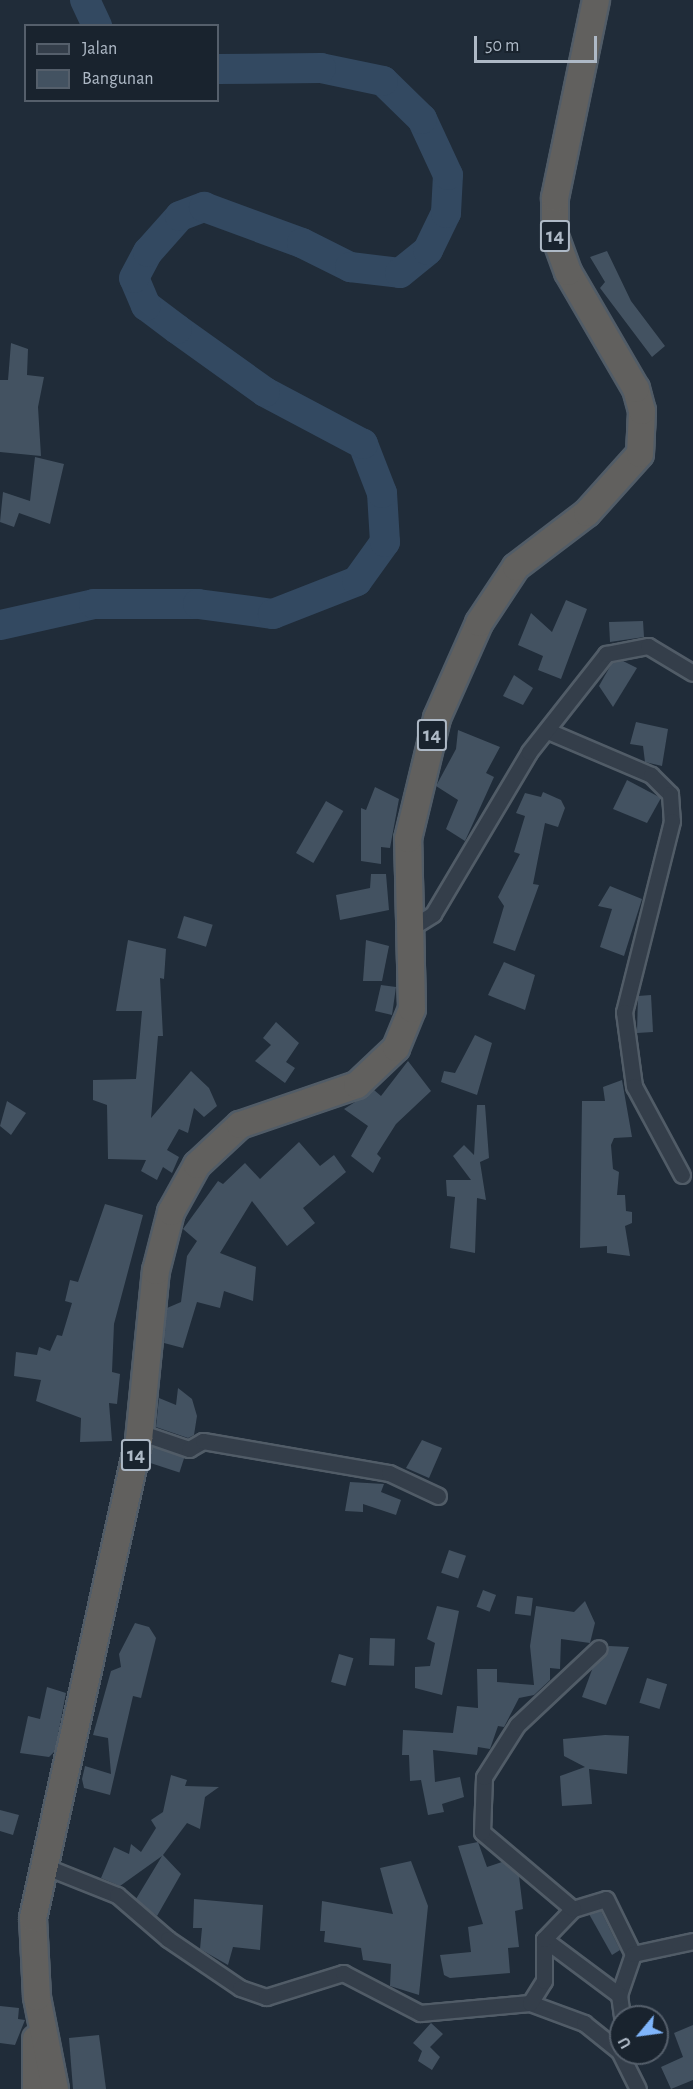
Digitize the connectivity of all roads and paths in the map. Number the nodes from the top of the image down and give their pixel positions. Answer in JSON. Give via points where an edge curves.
{"nodes":[{"id":1,"x":596,"y":0,"type":"edge"},
{"id":2,"x":693,"y":673,"type":"edge"},
{"id":3,"x":548,"y":731,"type":"junction"},
{"id":4,"x":411,"y":928,"type":"junction"},
{"id":5,"x":682,"y":1175,"type":"dead end"},
{"id":6,"x":139,"y":1432,"type":"junction"},
{"id":7,"x":438,"y":1496,"type":"dead end"},
{"id":8,"x":599,"y":1648,"type":"dead end"},
{"id":9,"x":44,"y":1866,"type":"junction"},
{"id":10,"x":573,"y":1909,"type":"junction"},
{"id":11,"x":544,"y":1939,"type":"junction"},
{"id":12,"x":693,"y":1941,"type":"edge"},
{"id":13,"x":633,"y":1954,"type":"junction"},
{"id":14,"x":619,"y":1995,"type":"junction"},
{"id":15,"x":530,"y":2003,"type":"junction"},
{"id":16,"x":620,"y":2005,"type":"edge"},
{"id":17,"x":40,"y":2021,"type":"junction"},
{"id":18,"x":609,"y":2037,"type":"edge"},
{"id":19,"x":629,"y":2065,"type":"edge"},
{"id":20,"x":36,"y":2089,"type":"edge"},
{"id":21,"x":55,"y":2089,"type":"edge"},
{"id":22,"x":638,"y":2089,"type":"edge"}],
"edges":[{"from":1,"to":4,"type":"highway","number":"14","via":[[555,198],[555,237],[568,272],[636,389],[642,411],[640,454],[587,513],[516,567],[479,623],[447,696],[411,816]]},
{"from":2,"to":3,"type":"street","via":[[648,646],[617,649],[589,672]]},
{"from":3,"to":4,"type":"street","via":[[529,752],[433,914]]},
{"from":3,"to":5,"type":"street","via":[[651,775],[670,794],[672,821],[624,1012],[634,1086]]},
{"from":4,"to":6,"type":"highway","number":"14","via":[[412,1009],[382,1067],[357,1085],[240,1125],[197,1165],[171,1212],[156,1271]]},
{"from":6,"to":7,"type":"street","via":[[189,1449],[203,1441],[389,1473]]},
{"from":6,"to":9,"type":"highway","number":"14"},
{"from":8,"to":10,"type":"street","via":[[517,1725],[484,1777],[482,1832]]},
{"from":9,"to":15,"type":"street","via":[[117,1895],[204,1964],[240,1988],[266,1997],[343,1973],[402,1999],[420,2013]]},
{"from":9,"to":17,"type":"highway","number":"14","via":[[30,1941]]},
{"from":10,"to":11,"type":"street"},
{"from":10,"to":13,"type":"street","via":[[606,1899]]},
{"from":11,"to":14,"type":"street"},
{"from":11,"to":15,"type":"street","via":[[544,1981]]},
{"from":12,"to":13,"type":"street"},
{"from":13,"to":14,"type":"street"},
{"from":14,"to":16,"type":"street"},
{"from":15,"to":18,"type":"street"},
{"from":17,"to":20,"type":"highway","number":"14"},
{"from":17,"to":21,"type":"highway","number":"14"},
{"from":19,"to":22,"type":"street"}]}
